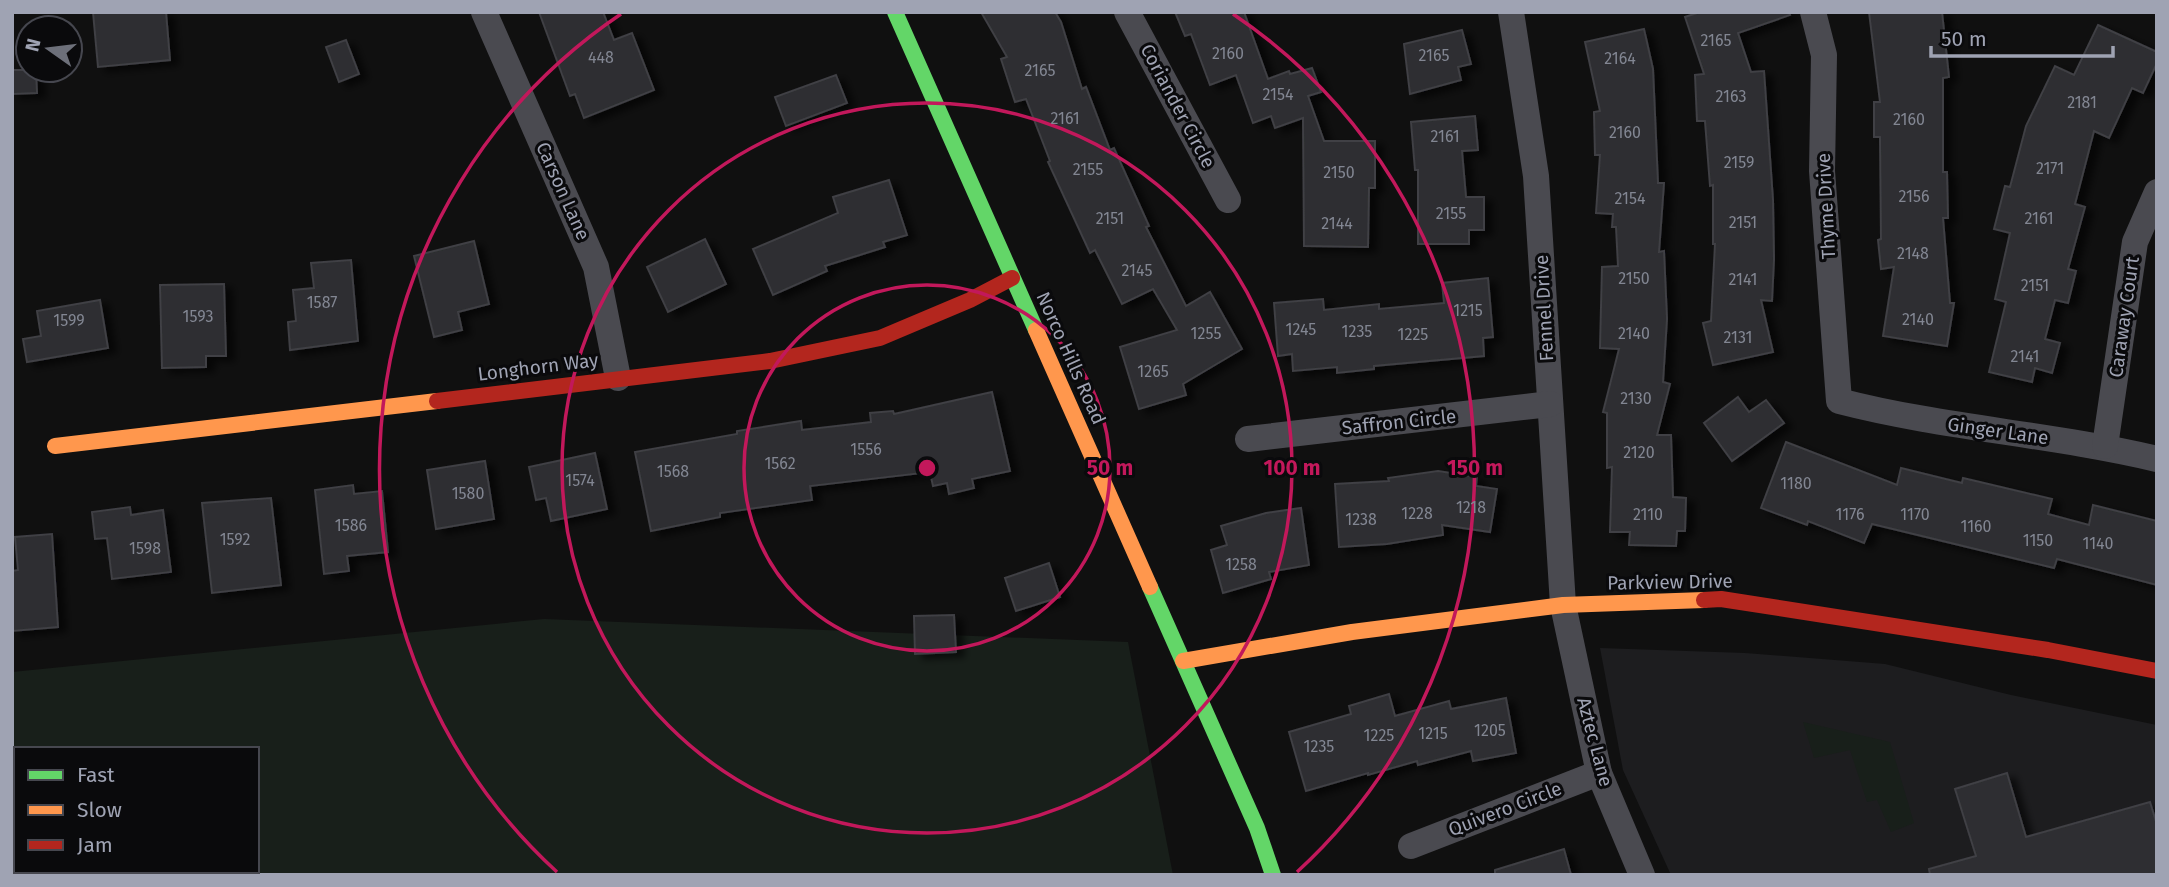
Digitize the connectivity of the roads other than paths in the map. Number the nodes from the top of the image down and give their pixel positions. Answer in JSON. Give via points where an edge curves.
{"nodes":[{"id":1,"x":484,"y":12,"type":"edge"},
{"id":2,"x":895,"y":12,"type":"edge"},
{"id":3,"x":1127,"y":12,"type":"edge"},
{"id":4,"x":1511,"y":12,"type":"edge"},
{"id":5,"x":1814,"y":12,"type":"edge"},
{"id":6,"x":2157,"y":192,"type":"edge"},
{"id":7,"x":1228,"y":200,"type":"dead end"},
{"id":8,"x":1012,"y":278,"type":"junction"},
{"id":9,"x":618,"y":378,"type":"junction"},
{"id":10,"x":1839,"y":401,"type":"joint"},
{"id":11,"x":1550,"y":404,"type":"junction"},
{"id":12,"x":1248,"y":439,"type":"dead end"},
{"id":13,"x":55,"y":446,"type":"dead end"},
{"id":14,"x":2105,"y":446,"type":"junction"},
{"id":15,"x":2157,"y":459,"type":"edge"},
{"id":16,"x":1563,"y":605,"type":"junction"},
{"id":17,"x":1183,"y":661,"type":"junction"},
{"id":18,"x":2157,"y":671,"type":"edge"},
{"id":19,"x":1599,"y":773,"type":"junction"},
{"id":20,"x":1411,"y":846,"type":"dead end"},
{"id":21,"x":1273,"y":875,"type":"edge"},
{"id":22,"x":1642,"y":875,"type":"edge"}],
"edges":[{"from":1,"to":9,"type":"street","name":"Carson Lane","via":[[596,267]]},
{"from":2,"to":8,"type":"street","name":"Norco Hills Road"},
{"from":3,"to":7,"type":"street","name":"Coriander Circle"},
{"from":4,"to":11,"type":"street","name":"Fennel Drive","via":[[1536,176]]},
{"from":5,"to":10,"type":"street","name":"Thyme Drive","via":[[1824,55],[1822,171]]},
{"from":6,"to":14,"type":"street","name":"Caraway Court","via":[[2135,242]]},
{"from":8,"to":9,"type":"street","name":"Longhorn Way","via":[[880,338],[770,360]]},
{"from":8,"to":17,"type":"street","name":"Norco Hills Road"},
{"from":9,"to":13,"type":"street","name":"Longhorn Way"},
{"from":10,"to":14,"type":"street","name":"Ginger Lane","via":[[1893,415]]},
{"from":11,"to":12,"type":"street","name":"Saffron Circle"},
{"from":11,"to":16,"type":"street","name":"Fennel Drive"},
{"from":14,"to":15,"type":"street","name":"Ginger Lane"},
{"from":16,"to":17,"type":"street","name":"Parkview Drive","via":[[1352,632]]},
{"from":16,"to":18,"type":"street","name":"Parkview Drive","via":[[1721,599]]},
{"from":16,"to":19,"type":"street","name":"Aztec Lane"},
{"from":17,"to":21,"type":"street","name":"Norco Hills Road"},
{"from":19,"to":20,"type":"street","name":"Quivero Circle"},
{"from":19,"to":22,"type":"street","name":"Aztec Lane"}]}
